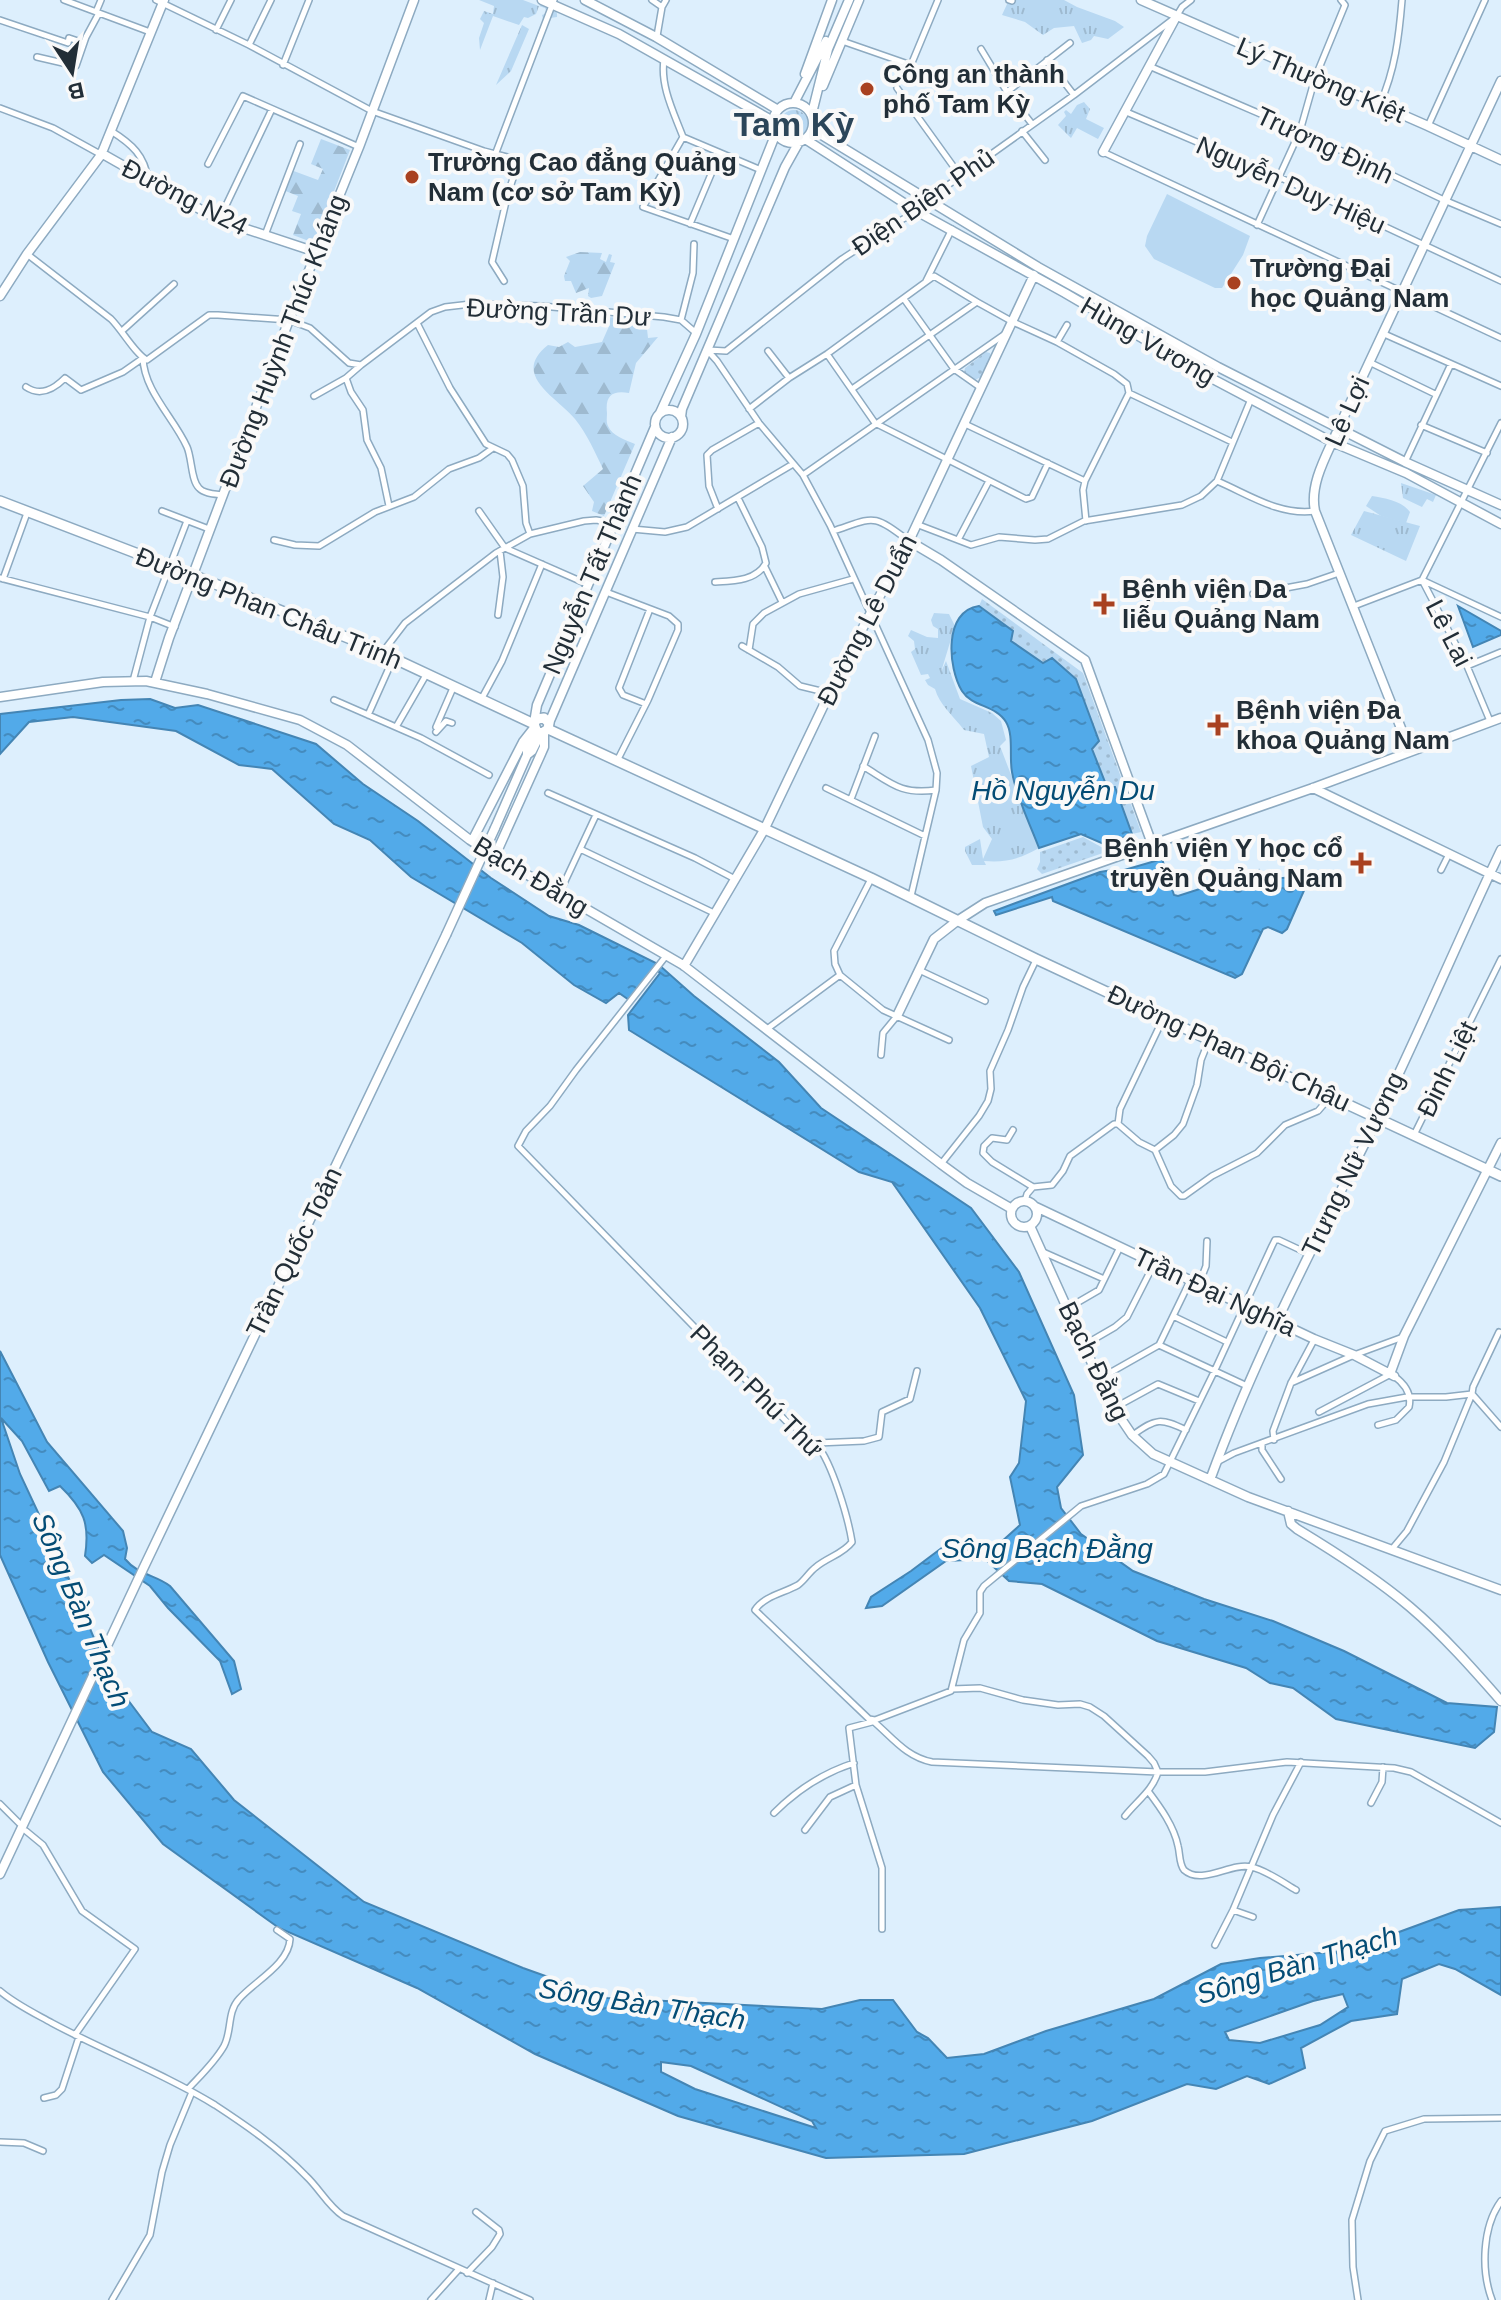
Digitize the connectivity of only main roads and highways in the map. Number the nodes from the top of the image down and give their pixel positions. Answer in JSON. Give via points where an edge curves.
{"nodes":[{"id":1,"x":0,"y":501,"type":"edge"},
{"id":2,"x":957,"y":921,"type":"joint"},
{"id":3,"x":1501,"y":1176,"type":"edge"}],
"edges":[{"from":1,"to":2,"type":"main road","name":"Đường Phan Châu Trinh","via":[[382,653]]},
{"from":2,"to":3,"type":"main road","name":"Đường Phan Bội Châu"}]}
